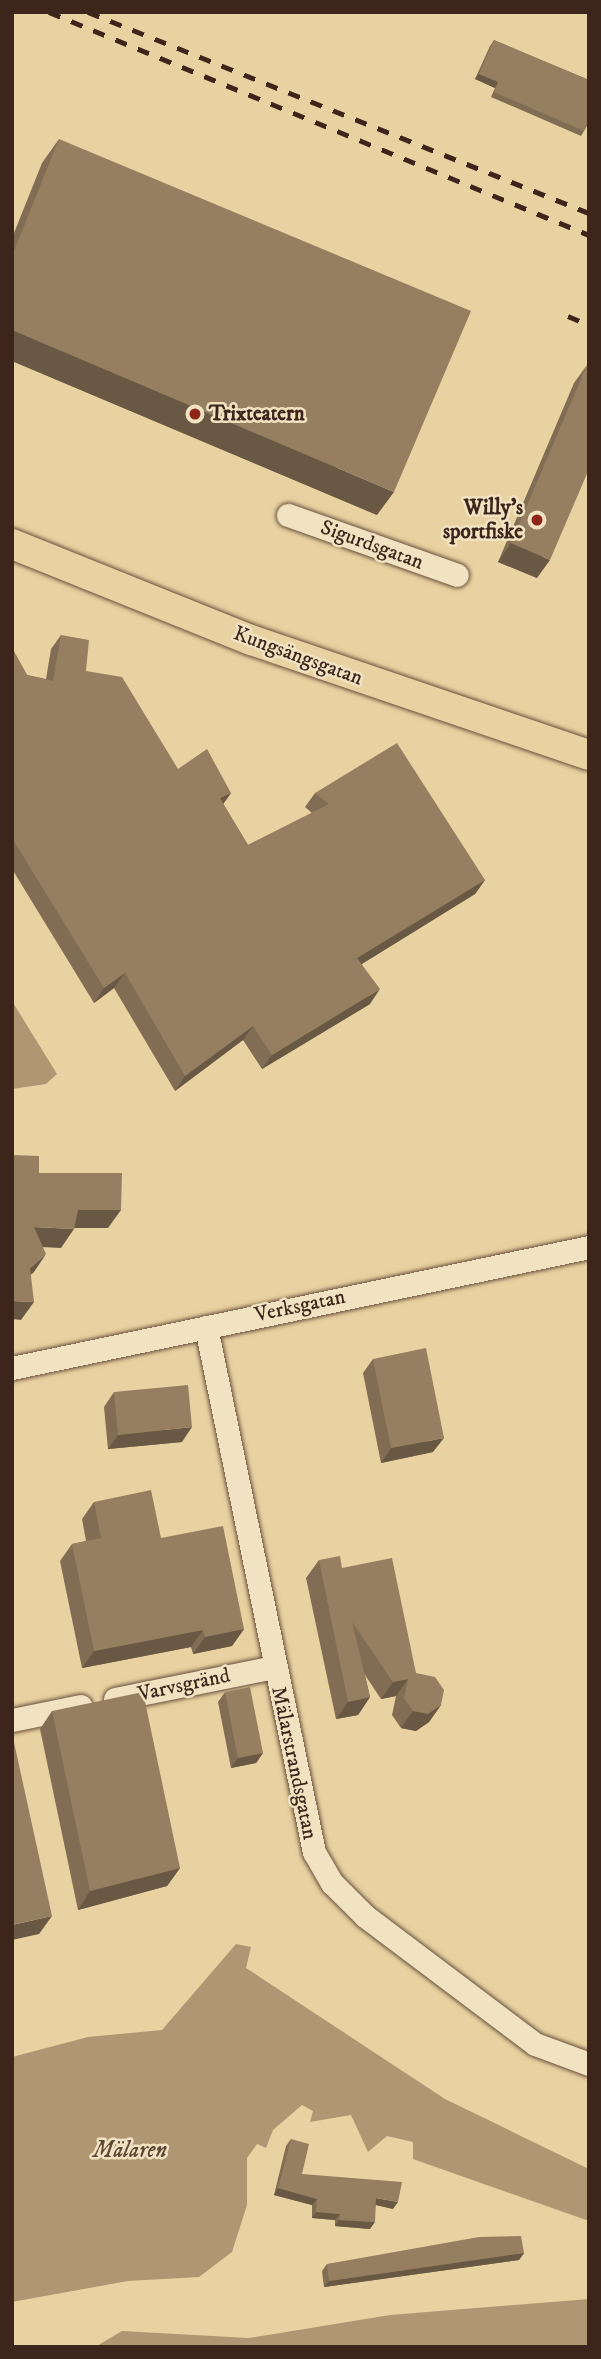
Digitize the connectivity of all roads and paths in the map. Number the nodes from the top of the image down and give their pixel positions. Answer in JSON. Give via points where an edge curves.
{"nodes":[{"id":1,"x":288,"y":515,"type":"dead end"},
{"id":2,"x":12,"y":544,"type":"edge"},
{"id":3,"x":457,"y":575,"type":"dead end"},
{"id":4,"x":589,"y":755,"type":"edge"},
{"id":5,"x":589,"y":1247,"type":"edge"},
{"id":6,"x":206,"y":1327,"type":"junction"},
{"id":7,"x":12,"y":1368,"type":"edge"},
{"id":8,"x":273,"y":1667,"type":"junction"},
{"id":9,"x":12,"y":1720,"type":"edge"},
{"id":10,"x":589,"y":2064,"type":"edge"}],
"edges":[{"from":1,"to":3,"type":"street","name":"Sigurdsgatan"},
{"from":2,"to":4,"type":"main road","name":"Kungsängsgatan","via":[[251,640]]},
{"from":5,"to":6,"type":"street","name":"Verksgatan"},
{"from":6,"to":7,"type":"street","name":"Verksgatan"},
{"from":6,"to":8,"type":"street","name":"Mälarstrandsgatan"},
{"from":8,"to":9,"type":"street","name":"Varvsgränd"},
{"from":8,"to":10,"type":"street","name":"Mälarstrandsgatan","via":[[306,1830],[332,1883],[365,1916],[535,2044]]}]}
